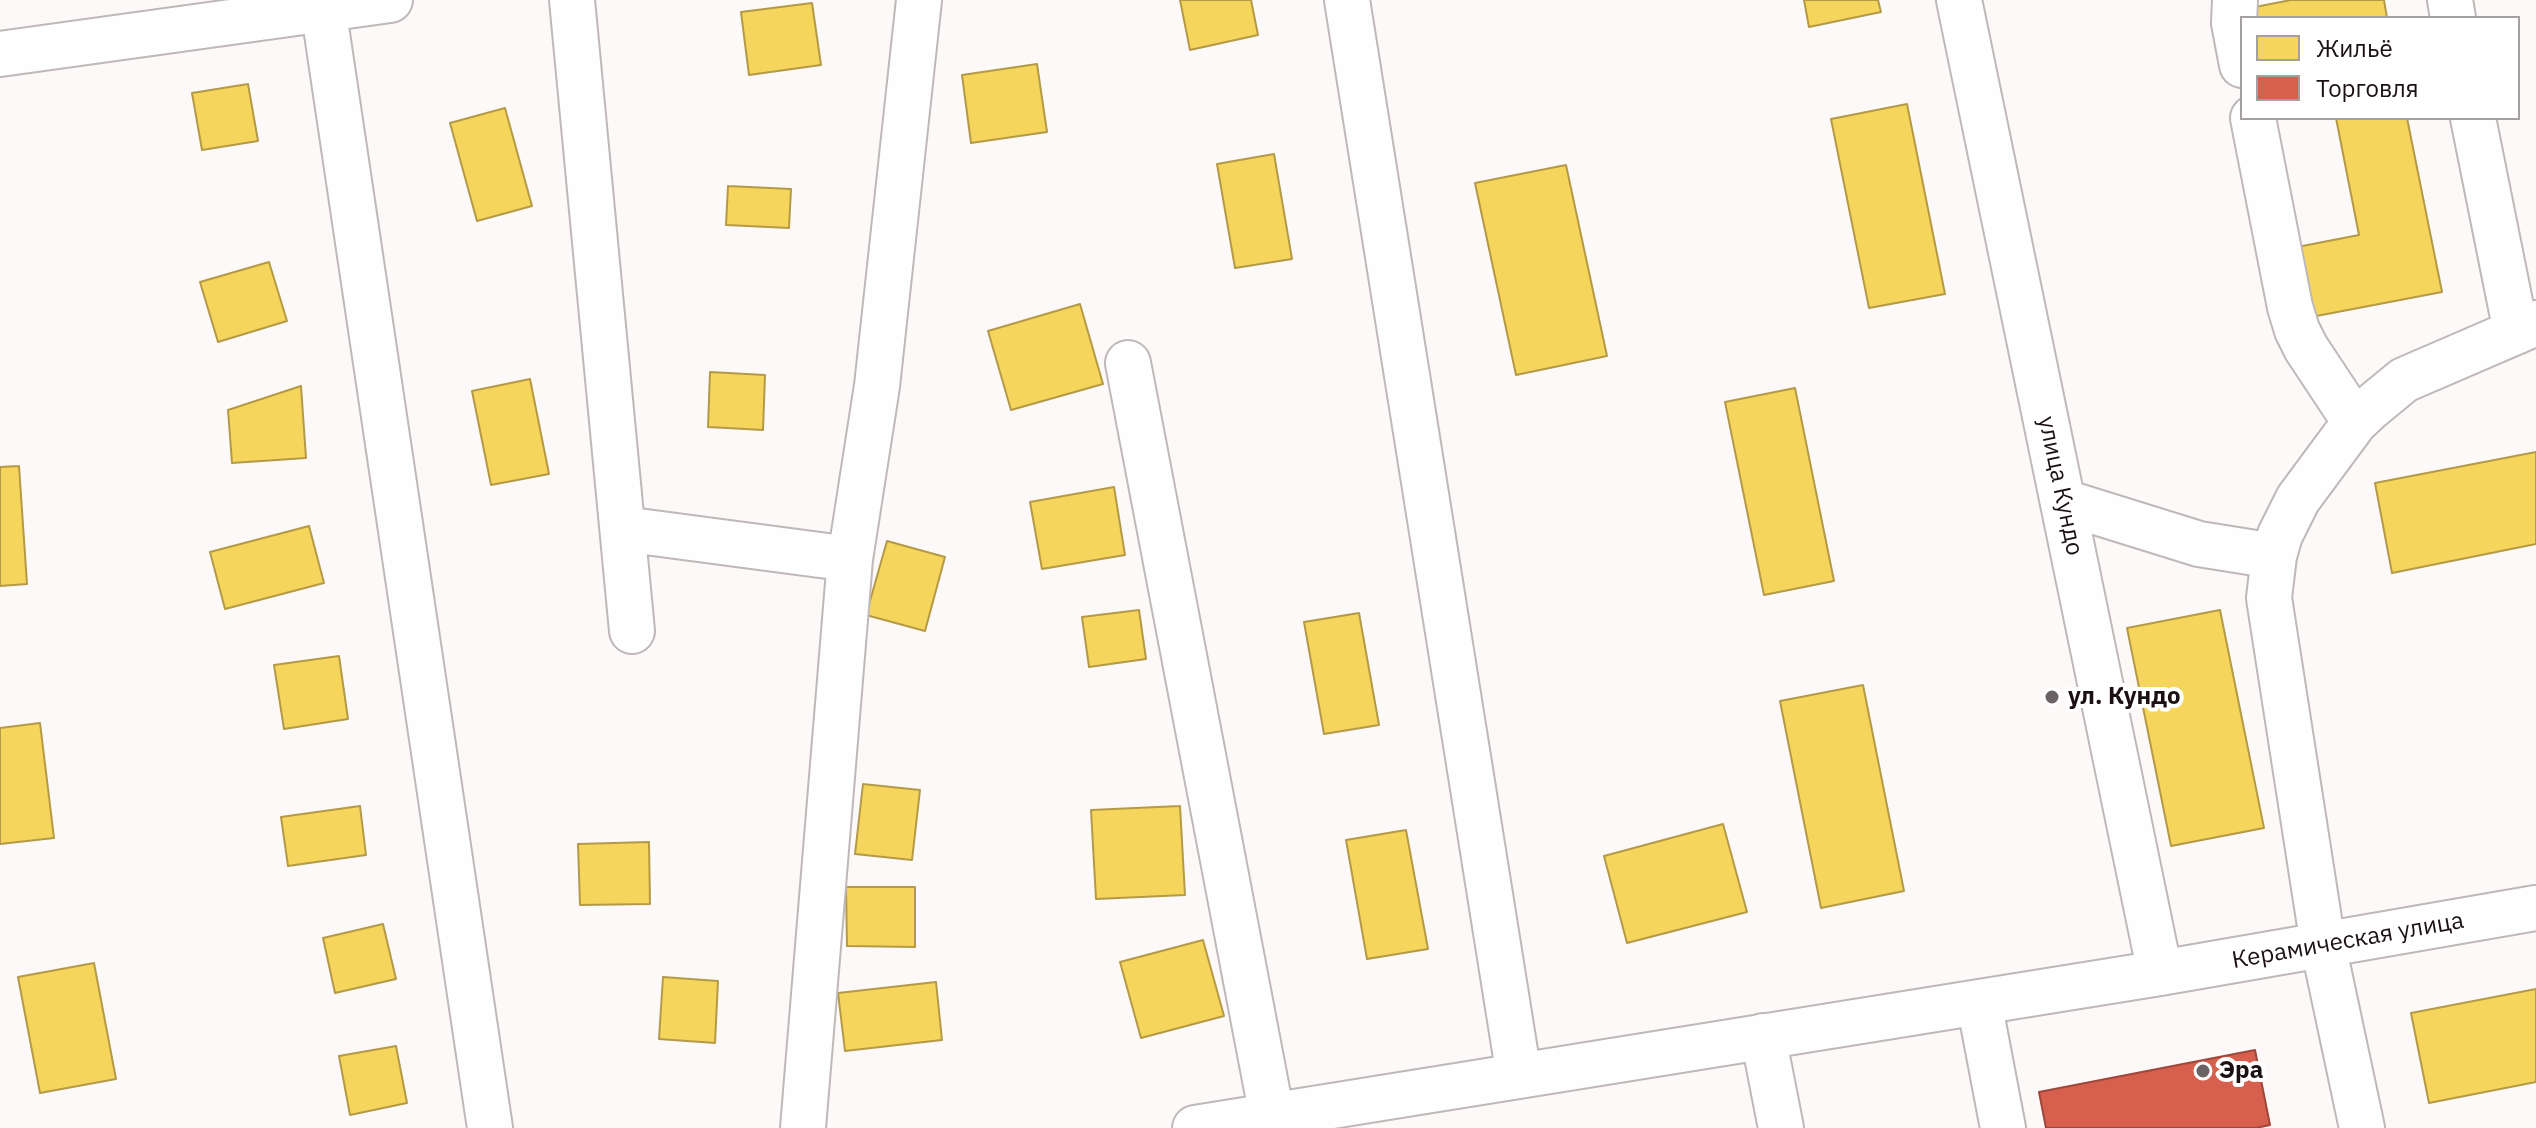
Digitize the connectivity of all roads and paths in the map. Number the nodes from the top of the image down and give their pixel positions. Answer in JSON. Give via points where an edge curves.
{"nodes":[{"id":1,"x":390,"y":0,"type":"edge"},
{"id":2,"x":572,"y":0,"type":"edge"},
{"id":3,"x":919,"y":0,"type":"edge"},
{"id":4,"x":1347,"y":0,"type":"edge"},
{"id":5,"x":1959,"y":0,"type":"edge"},
{"id":6,"x":2235,"y":0,"type":"edge"},
{"id":7,"x":323,"y":5,"type":"edge"},
{"id":8,"x":0,"y":54,"type":"edge"},
{"id":9,"x":2240,"y":54,"type":"edge"},
{"id":10,"x":2253,"y":120,"type":"edge"},
{"id":11,"x":2474,"y":120,"type":"edge"},
{"id":12,"x":2526,"y":327,"type":"edge"},
{"id":13,"x":1128,"y":363,"type":"dead end"},
{"id":14,"x":2355,"y":422,"type":"junction"},
{"id":15,"x":2064,"y":502,"type":"junction"},
{"id":16,"x":623,"y":529,"type":"junction"},
{"id":17,"x":2274,"y":556,"type":"junction"},
{"id":18,"x":850,"y":559,"type":"junction"},
{"id":19,"x":632,"y":631,"type":"dead end"},
{"id":20,"x":2536,"y":908,"type":"edge"},
{"id":21,"x":2323,"y":945,"type":"junction"},
{"id":22,"x":2160,"y":973,"type":"junction"},
{"id":23,"x":1979,"y":1002,"type":"junction"},
{"id":24,"x":1763,"y":1036,"type":"junction"},
{"id":25,"x":1519,"y":1076,"type":"junction"},
{"id":26,"x":1272,"y":1116,"type":"junction"},
{"id":27,"x":1336,"y":1117,"type":"edge"},
{"id":28,"x":490,"y":1128,"type":"edge"},
{"id":29,"x":803,"y":1128,"type":"edge"},
{"id":30,"x":1195,"y":1128,"type":"edge"},
{"id":31,"x":1781,"y":1128,"type":"edge"},
{"id":32,"x":2003,"y":1128,"type":"edge"},
{"id":33,"x":2362,"y":1128,"type":"edge"}],
"edges":[{"from":1,"to":7,"type":"street"},
{"from":2,"to":16,"type":"street"},
{"from":3,"to":18,"type":"street","via":[[877,386]]},
{"from":4,"to":25,"type":"street"},
{"from":5,"to":15,"type":"street","name":"улица Кундо"},
{"from":6,"to":9,"type":"street"},
{"from":7,"to":8,"type":"street"},
{"from":7,"to":28,"type":"street"},
{"from":10,"to":14,"type":"street","via":[[2297,330]]},
{"from":11,"to":12,"type":"street"},
{"from":12,"to":14,"type":"street","via":[[2404,380]]},
{"from":13,"to":26,"type":"street"},
{"from":14,"to":17,"type":"street","via":[[2298,499]]},
{"from":15,"to":17,"type":"street","via":[[2199,544]]},
{"from":15,"to":22,"type":"street","name":"улица Кундо"},
{"from":16,"to":18,"type":"street"},
{"from":16,"to":19,"type":"street"},
{"from":17,"to":21,"type":"street","via":[[2269,598]]},
{"from":18,"to":29,"type":"street"},
{"from":20,"to":21,"type":"street","name":"Керамическая улица"},
{"from":21,"to":22,"type":"street","name":"Керамическая улица"},
{"from":21,"to":33,"type":"street"},
{"from":22,"to":23,"type":"street","name":"Керамическая улица"},
{"from":23,"to":24,"type":"street","name":"Керамическая улица"},
{"from":23,"to":32,"type":"street"},
{"from":24,"to":25,"type":"street","name":"Керамическая улица"},
{"from":24,"to":31,"type":"street"},
{"from":25,"to":27,"type":"street","name":"Керамическая улица"},
{"from":26,"to":27,"type":"street","name":"Керамическая улица"},
{"from":26,"to":30,"type":"street","name":"Керамическая улица"}]}
